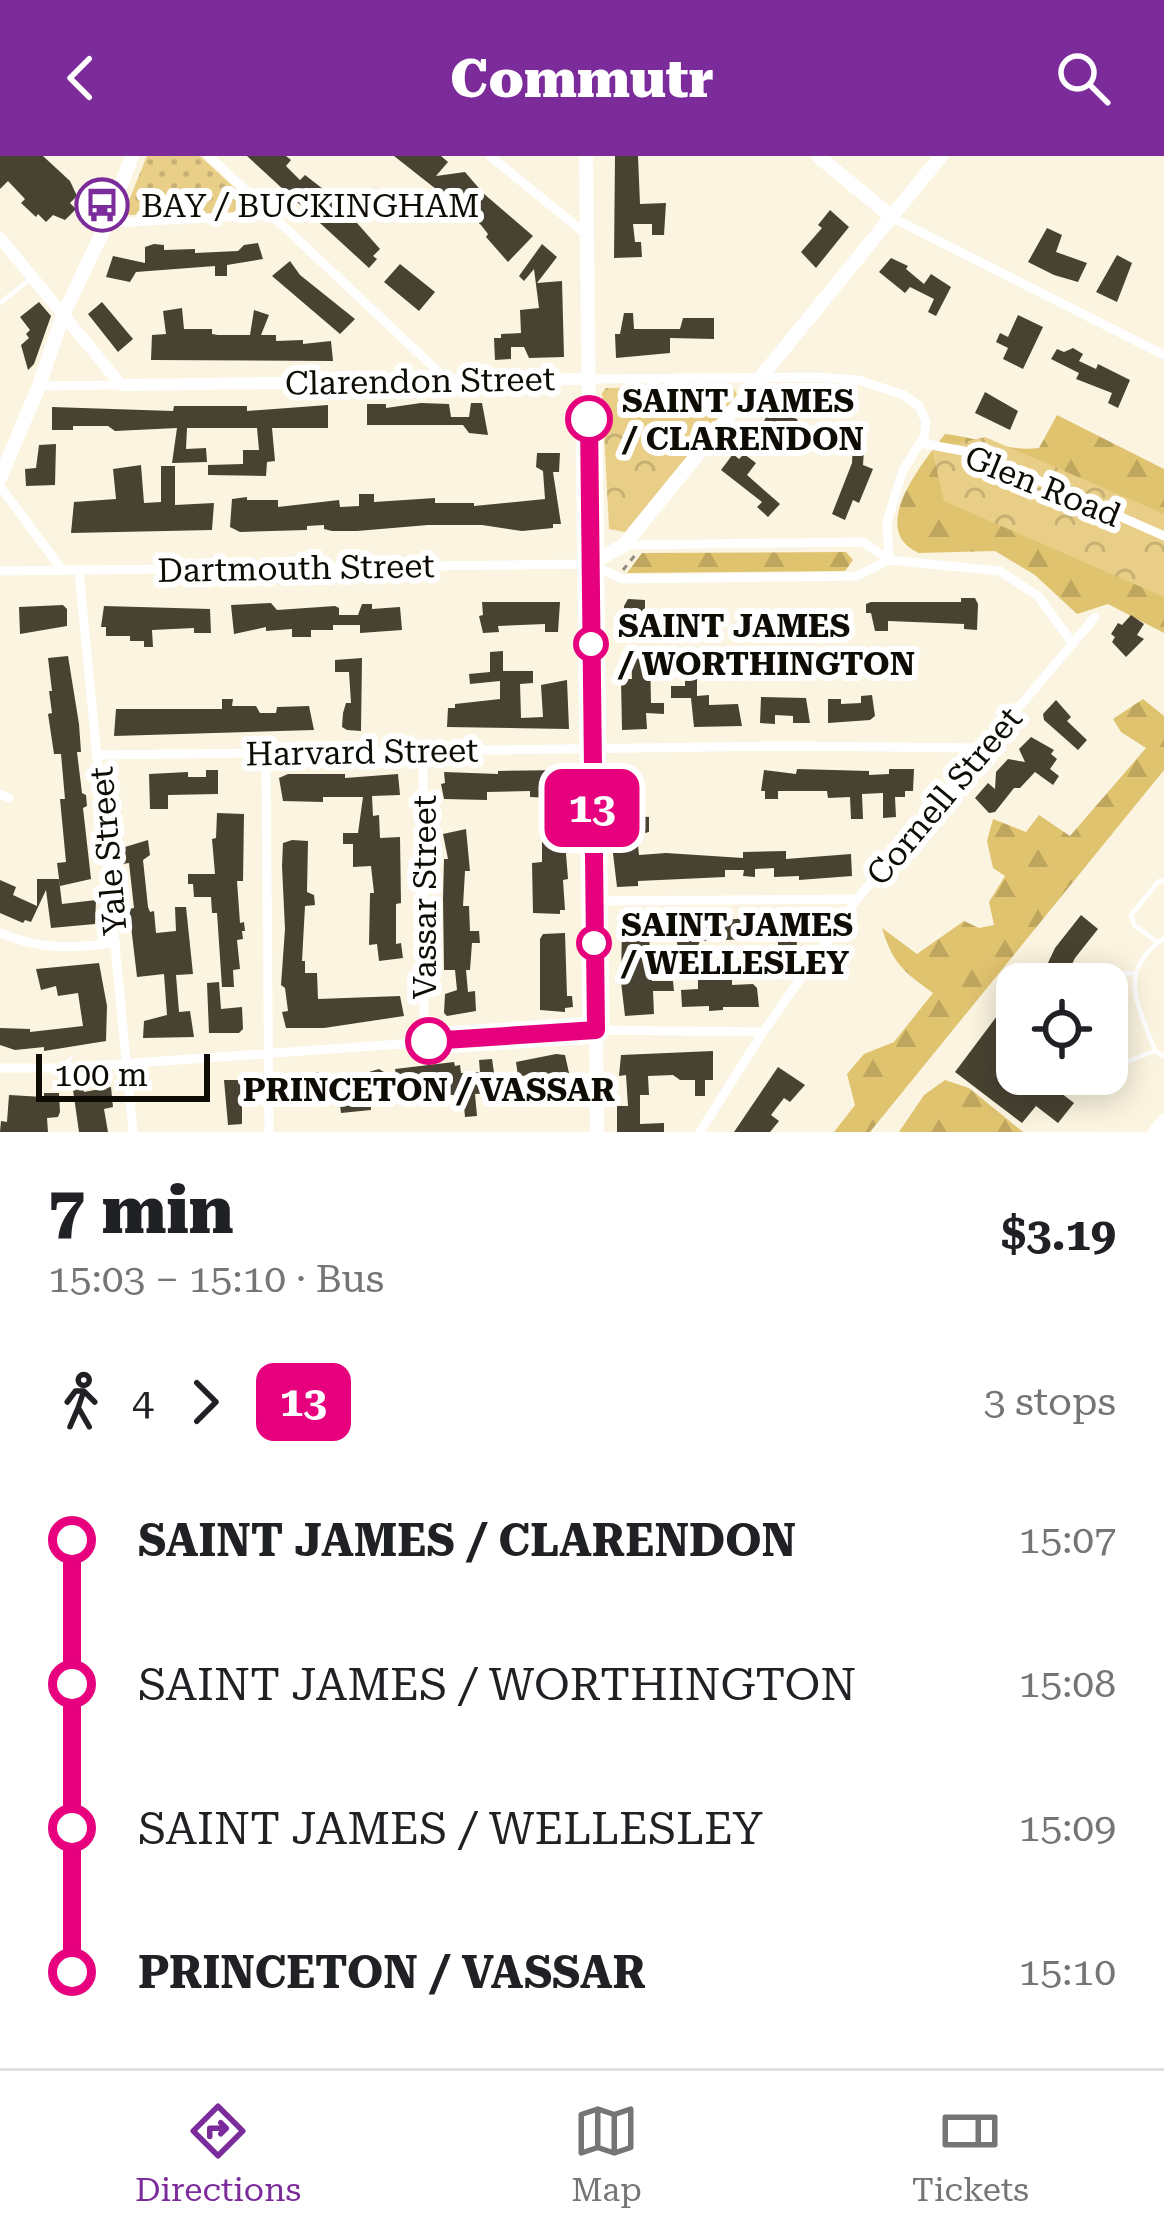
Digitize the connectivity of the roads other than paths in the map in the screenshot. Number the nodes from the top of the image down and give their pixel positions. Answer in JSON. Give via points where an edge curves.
{"nodes":[{"id":1,"x":132,"y":156,"type":"edge"},
{"id":2,"x":209,"y":156,"type":"edge"},
{"id":3,"x":490,"y":156,"type":"edge"},
{"id":4,"x":586,"y":156,"type":"edge"},
{"id":5,"x":818,"y":156,"type":"edge"},
{"id":6,"x":941,"y":156,"type":"edge"},
{"id":7,"x":272,"y":215,"type":"junction"},
{"id":8,"x":893,"y":218,"type":"junction"},
{"id":9,"x":107,"y":224,"type":"junction"},
{"id":10,"x":586,"y":235,"type":"junction"},
{"id":11,"x":0,"y":238,"type":"edge"},
{"id":12,"x":32,"y":277,"type":"junction"},
{"id":13,"x":0,"y":303,"type":"edge"},
{"id":14,"x":63,"y":315,"type":"junction"},
{"id":15,"x":1164,"y":355,"type":"edge"},
{"id":16,"x":763,"y":377,"type":"junction"},
{"id":17,"x":446,"y":379,"type":"junction"},
{"id":18,"x":589,"y":379,"type":"junction"},
{"id":19,"x":122,"y":385,"type":"junction"},
{"id":20,"x":39,"y":386,"type":"junction"},
{"id":21,"x":921,"y":443,"type":"junction"},
{"id":22,"x":0,"y":482,"type":"edge"},
{"id":23,"x":1164,"y":536,"type":"edge"},
{"id":24,"x":630,"y":549,"type":"junction"},
{"id":25,"x":889,"y":560,"type":"junction"},
{"id":26,"x":591,"y":564,"type":"junction"},
{"id":27,"x":62,"y":570,"type":"junction"},
{"id":28,"x":0,"y":571,"type":"edge"},
{"id":29,"x":80,"y":571,"type":"junction"},
{"id":30,"x":1095,"y":617,"type":"dead end"},
{"id":31,"x":1072,"y":644,"type":"junction"},
{"id":32,"x":592,"y":748,"type":"junction"},
{"id":33,"x":984,"y":748,"type":"junction"},
{"id":34,"x":423,"y":752,"type":"junction"},
{"id":35,"x":266,"y":753,"type":"junction"},
{"id":36,"x":99,"y":755,"type":"junction"},
{"id":37,"x":1164,"y":881,"type":"edge"},
{"id":38,"x":857,"y":899,"type":"junction"},
{"id":39,"x":593,"y":901,"type":"junction"},
{"id":40,"x":0,"y":933,"type":"edge"},
{"id":41,"x":1164,"y":938,"type":"edge"},
{"id":42,"x":116,"y":943,"type":"junction"},
{"id":43,"x":1156,"y":943,"type":"junction"},
{"id":44,"x":1128,"y":973,"type":"edge"},
{"id":45,"x":1133,"y":973,"type":"junction"},
{"id":46,"x":596,"y":1030,"type":"junction"},
{"id":47,"x":763,"y":1032,"type":"junction"},
{"id":48,"x":424,"y":1041,"type":"junction"},
{"id":49,"x":1155,"y":1051,"type":"junction"},
{"id":50,"x":266,"y":1054,"type":"junction"},
{"id":51,"x":1164,"y":1056,"type":"edge"},
{"id":52,"x":1128,"y":1061,"type":"edge"},
{"id":53,"x":126,"y":1063,"type":"junction"},
{"id":54,"x":0,"y":1068,"type":"edge"},
{"id":55,"x":1164,"y":1120,"type":"edge"},
{"id":56,"x":133,"y":1132,"type":"edge"},
{"id":57,"x":268,"y":1132,"type":"edge"},
{"id":58,"x":597,"y":1132,"type":"edge"},
{"id":59,"x":700,"y":1132,"type":"edge"},
{"id":60,"x":1156,"y":1132,"type":"edge"}],
"edges":[{"from":1,"to":9,"type":"main road"},
{"from":2,"to":7,"type":"street"},
{"from":3,"to":10,"type":"street"},
{"from":4,"to":10,"type":"main road"},
{"from":5,"to":8,"type":"main road"},
{"from":6,"to":8,"type":"main road"},
{"from":7,"to":9,"type":"street"},
{"from":7,"to":17,"type":"street"},
{"from":8,"to":15,"type":"street"},
{"from":8,"to":16,"type":"main road"},
{"from":9,"to":14,"type":"main road"},
{"from":10,"to":18,"type":"main road"},
{"from":11,"to":12,"type":"street"},
{"from":12,"to":13,"type":"lane"},
{"from":12,"to":14,"type":"street"},
{"from":14,"to":19,"type":"street"},
{"from":14,"to":20,"type":"main road"},
{"from":16,"to":18,"type":"street","name":"Clarendon Street"},
{"from":16,"to":21,"type":"street","name":"Clarendon Street","via":[[882,385],[919,406],[926,422]]},
{"from":16,"to":24,"type":"main road"},
{"from":17,"to":18,"type":"street","name":"Clarendon Street"},
{"from":17,"to":19,"type":"street","name":"Clarendon Street"},
{"from":18,"to":26,"type":"main road"},
{"from":19,"to":20,"type":"street","name":"Clarendon Street"},
{"from":20,"to":22,"type":"main road"},
{"from":21,"to":23,"type":"street","name":"Glen Road","via":[[979,454]]},
{"from":21,"to":25,"type":"street","via":[[887,522]]},
{"from":22,"to":27,"type":"street"},
{"from":24,"to":25,"type":"street","via":[[863,542]]},
{"from":24,"to":26,"type":"main road"},
{"from":25,"to":26,"type":"street","name":"Dartmouth Street","via":[[857,576],[818,578],[622,579]]},
{"from":25,"to":31,"type":"street","via":[[1000,571],[1038,596]]},
{"from":26,"to":29,"type":"street","name":"Dartmouth Street"},
{"from":26,"to":32,"type":"main road"},
{"from":27,"to":28,"type":"street","name":"Dartmouth Street"},
{"from":27,"to":29,"type":"street","name":"Dartmouth Street"},
{"from":29,"to":36,"type":"street","name":"Yale Street"},
{"from":30,"to":31,"type":"street","name":"Cornell Street"},
{"from":31,"to":33,"type":"street","name":"Cornell Street"},
{"from":32,"to":33,"type":"street","name":"Harvard Street"},
{"from":32,"to":34,"type":"street","name":"Harvard Street"},
{"from":32,"to":39,"type":"main road"},
{"from":33,"to":38,"type":"street","name":"Cornell Street"},
{"from":34,"to":35,"type":"street","name":"Harvard Street"},
{"from":34,"to":48,"type":"street","name":"Vassar Street"},
{"from":35,"to":36,"type":"street","name":"Harvard Street"},
{"from":35,"to":50,"type":"street"},
{"from":36,"to":42,"type":"street","name":"Yale Street"},
{"from":37,"to":43,"type":"lane","via":[[1131,915]]},
{"from":38,"to":39,"type":"street"},
{"from":38,"to":47,"type":"street","name":"Cornell Street"},
{"from":39,"to":46,"type":"main road"},
{"from":40,"to":42,"type":"street","via":[[62,949]]},
{"from":41,"to":43,"type":"lane"},
{"from":42,"to":53,"type":"street","name":"Yale Street"},
{"from":43,"to":45,"type":"lane"},
{"from":44,"to":45,"type":"lane"},
{"from":45,"to":49,"type":"lane"},
{"from":46,"to":47,"type":"street"},
{"from":46,"to":48,"type":"street"},
{"from":46,"to":58,"type":"main road"},
{"from":47,"to":59,"type":"street","name":"Cornell Street"},
{"from":48,"to":50,"type":"street"},
{"from":49,"to":51,"type":"lane"},
{"from":49,"to":52,"type":"lane"},
{"from":50,"to":53,"type":"street"},
{"from":50,"to":57,"type":"street"},
{"from":53,"to":54,"type":"street"},
{"from":53,"to":56,"type":"street","name":"Yale Street"},
{"from":55,"to":60,"type":"main road"}]}
